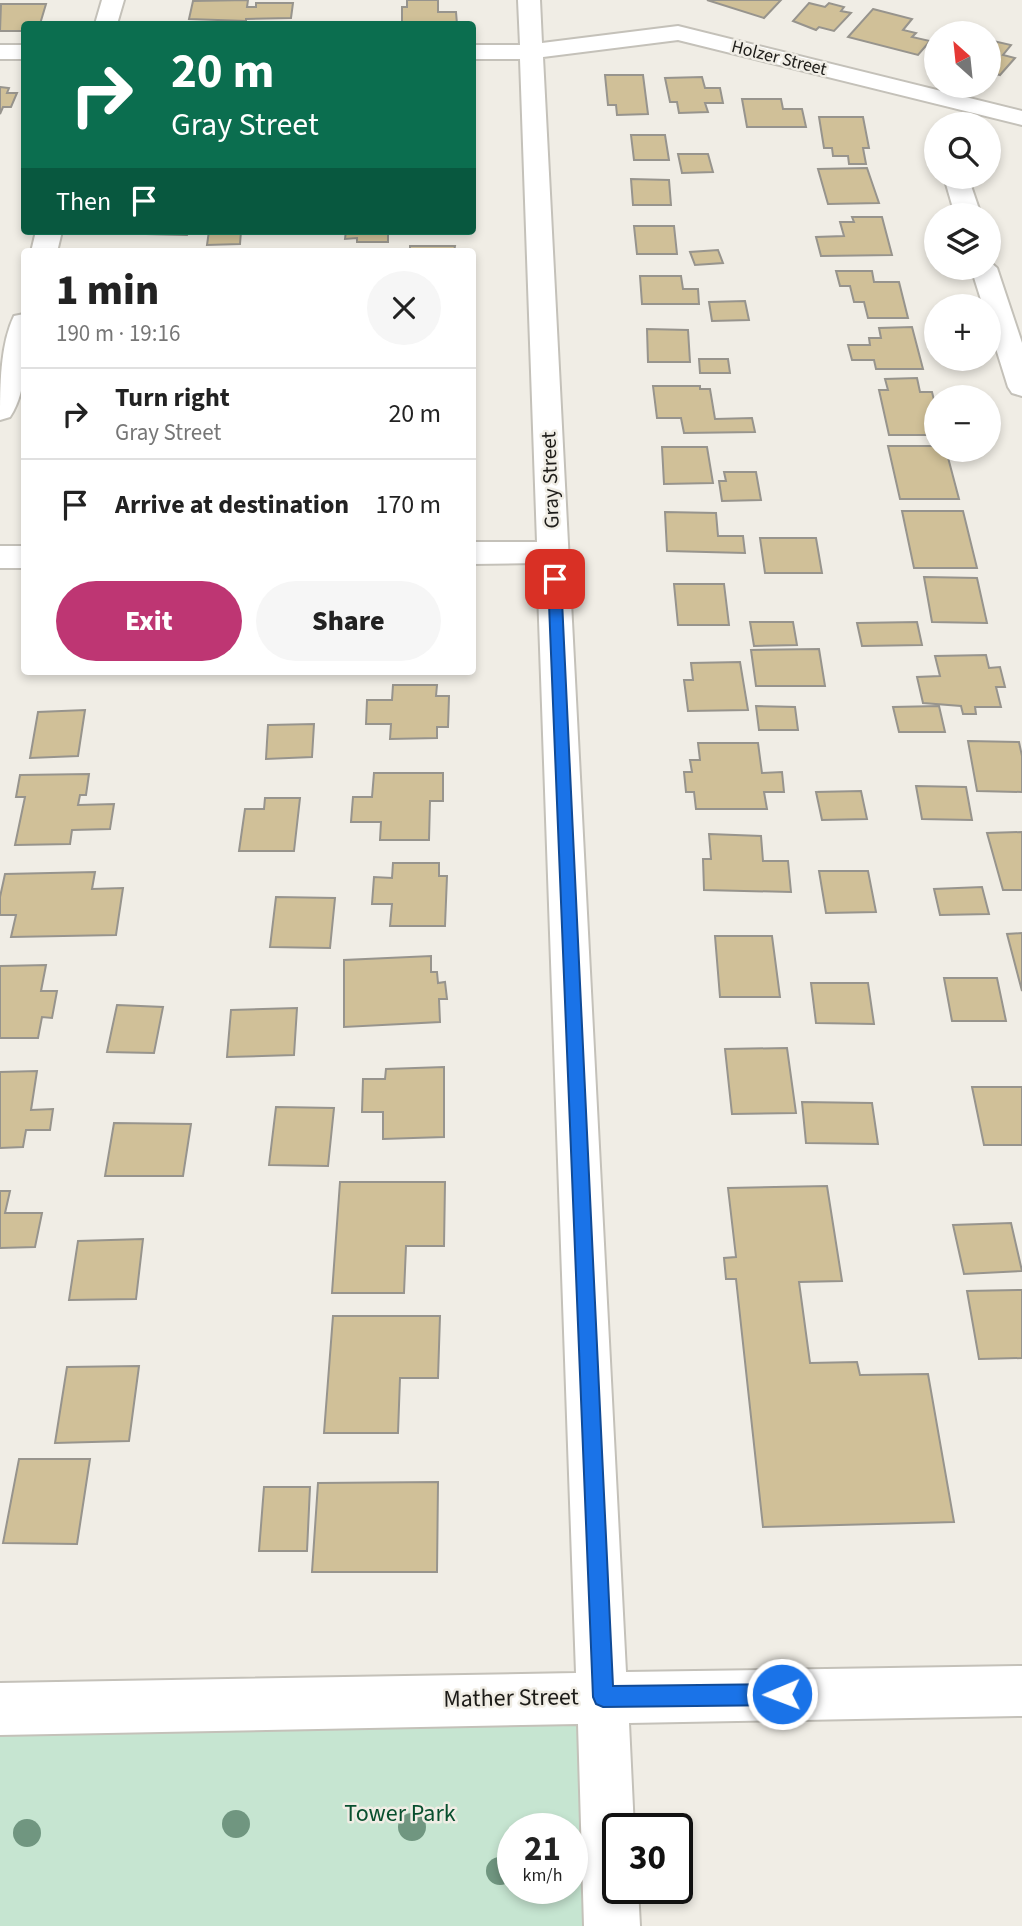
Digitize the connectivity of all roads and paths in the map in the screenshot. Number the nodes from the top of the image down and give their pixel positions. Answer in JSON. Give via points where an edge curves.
{"nodes":[{"id":1,"x":113,"y":0,"type":"edge"},
{"id":2,"x":529,"y":0,"type":"edge"},
{"id":3,"x":107,"y":21,"type":"edge"},
{"id":4,"x":532,"y":51,"type":"junction"},
{"id":5,"x":0,"y":52,"type":"edge"},
{"id":6,"x":21,"y":52,"type":"edge"},
{"id":7,"x":476,"y":52,"type":"edge"},
{"id":8,"x":958,"y":112,"type":"edge"},
{"id":9,"x":1001,"y":117,"type":"edge"},
{"id":10,"x":1022,"y":118,"type":"edge"},
{"id":11,"x":988,"y":280,"type":"edge"},
{"id":12,"x":21,"y":333,"type":"edge"},
{"id":13,"x":1022,"y":387,"type":"edge"},
{"id":14,"x":0,"y":411,"type":"edge"},
{"id":15,"x":554,"y":552,"type":"junction"},
{"id":16,"x":476,"y":553,"type":"edge"},
{"id":17,"x":0,"y":557,"type":"edge"},
{"id":18,"x":21,"y":557,"type":"edge"},
{"id":19,"x":1022,"y":1691,"type":"edge"},
{"id":20,"x":603,"y":1697,"type":"junction"},
{"id":21,"x":0,"y":1709,"type":"edge"},
{"id":22,"x":612,"y":1926,"type":"edge"}],
"edges":[{"from":1,"to":3,"type":"street"},
{"from":2,"to":4,"type":"street","name":"Gray Street"},
{"from":4,"to":7,"type":"street","name":"Holzer Street"},
{"from":4,"to":8,"type":"street","name":"Holzer Street","via":[[678,33]]},
{"from":4,"to":15,"type":"street","name":"Gray Street"},
{"from":5,"to":6,"type":"street"},
{"from":9,"to":10,"type":"street","name":"Holzer Street"},
{"from":11,"to":13,"type":"street"},
{"from":12,"to":14,"type":"street"},
{"from":15,"to":16,"type":"street"},
{"from":15,"to":20,"type":"street","name":"Gray Street"},
{"from":17,"to":18,"type":"street"},
{"from":19,"to":20,"type":"street","name":"Mather Street"},
{"from":20,"to":21,"type":"street","name":"Mather Street"},
{"from":20,"to":22,"type":"street","name":"Gray Street"}]}
